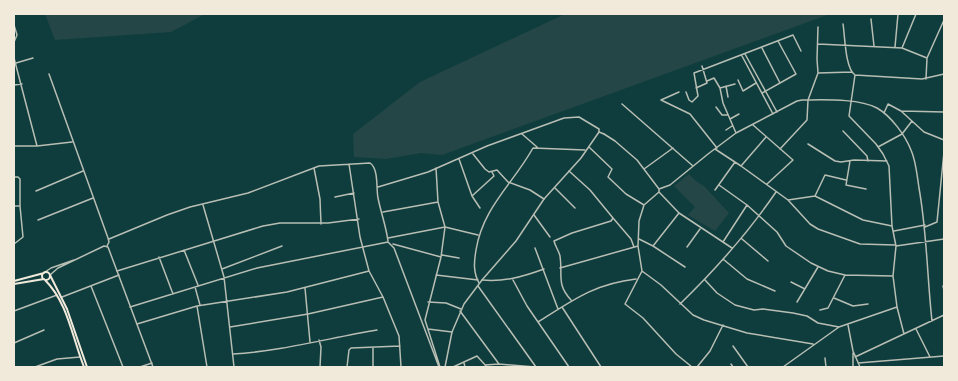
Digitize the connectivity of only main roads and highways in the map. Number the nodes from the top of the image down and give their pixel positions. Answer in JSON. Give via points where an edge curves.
{"nodes":[{"id":1,"x":45,"y":273,"type":"junction"},
{"id":2,"x":50,"y":275,"type":"junction"},
{"id":3,"x":14,"y":280,"type":"edge"},
{"id":4,"x":44,"y":280,"type":"junction"},
{"id":5,"x":14,"y":284,"type":"edge"},
{"id":6,"x":80,"y":353,"type":"junction"},
{"id":7,"x":85,"y":367,"type":"edge"}],
"edges":[{"from":1,"to":2,"type":"main road"},
{"from":1,"to":3,"type":"main road"},
{"from":1,"to":4,"type":"main road","via":[[42,276]]},
{"from":2,"to":4,"type":"main road","via":[[49,279]]},
{"from":2,"to":6,"type":"main road","via":[[62,297]]},
{"from":4,"to":5,"type":"main road"},
{"from":4,"to":6,"type":"main road","via":[[57,295]]},
{"from":6,"to":7,"type":"main road"},
{"from":6,"to":7,"type":"main road"}]}
